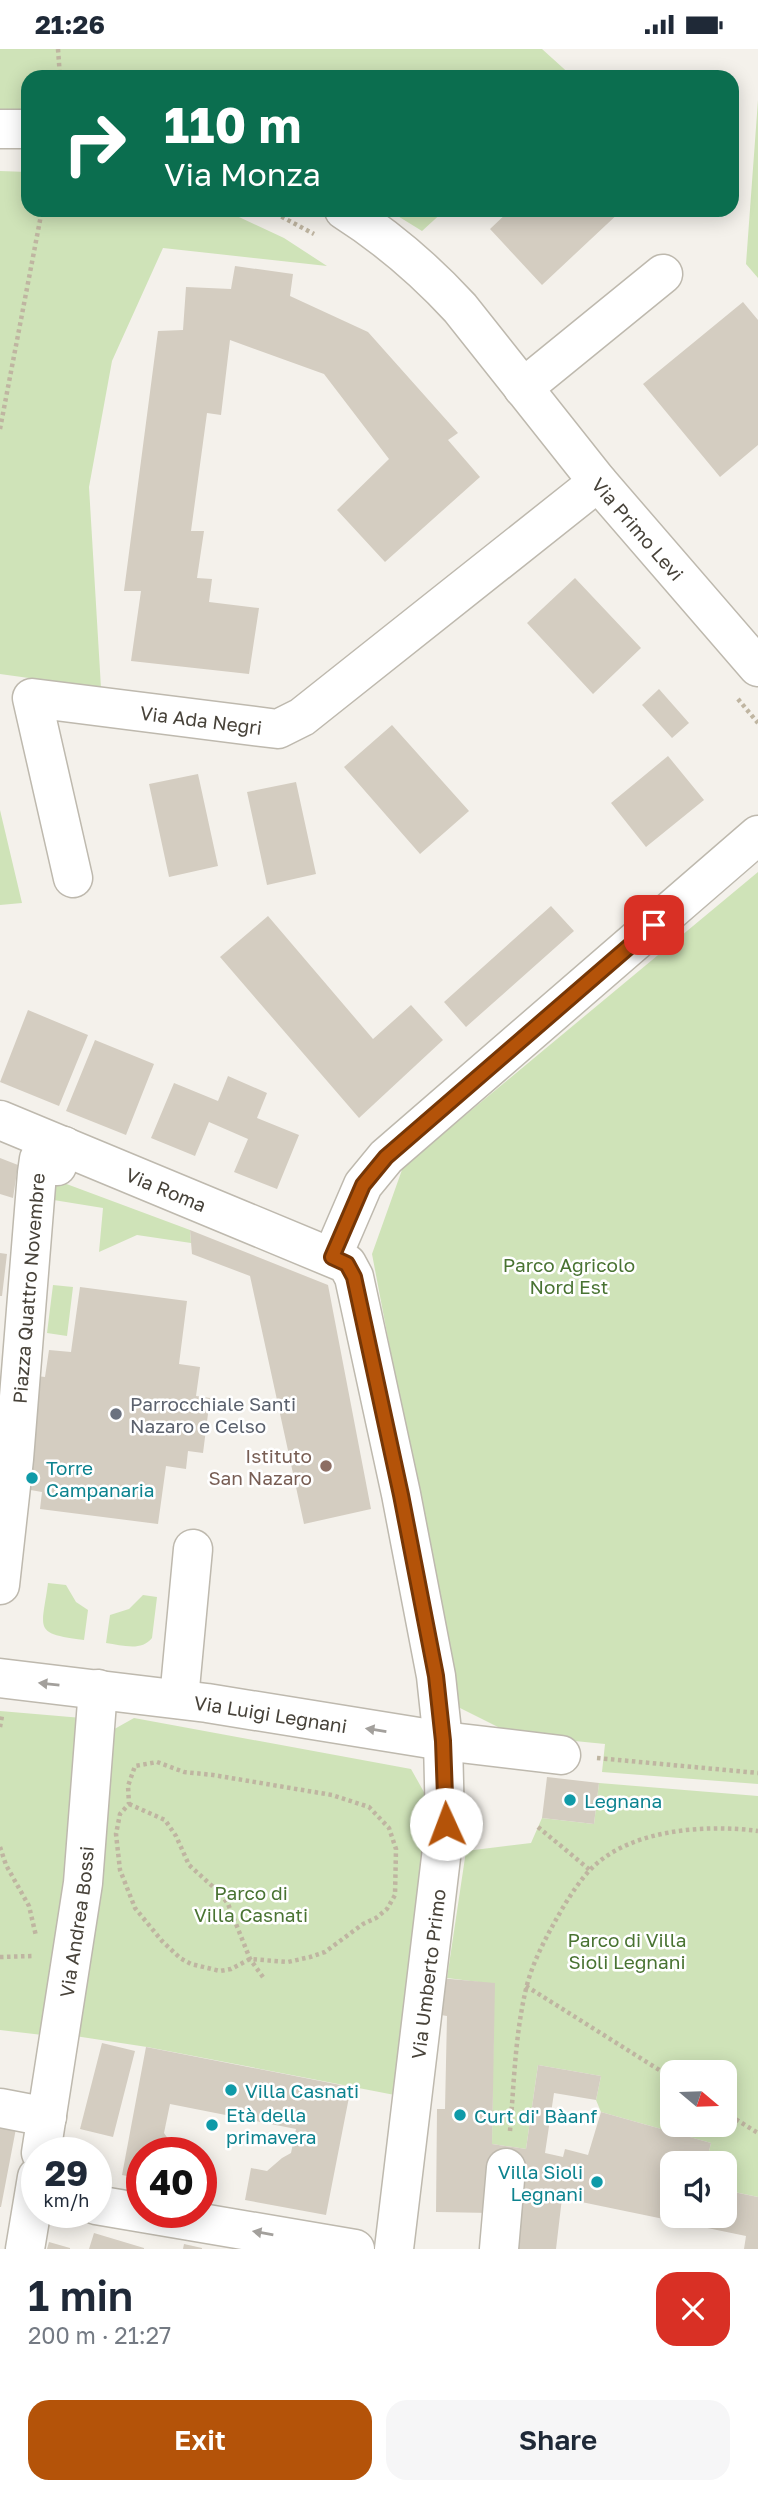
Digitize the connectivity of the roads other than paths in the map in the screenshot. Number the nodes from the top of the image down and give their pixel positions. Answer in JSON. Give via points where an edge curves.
{"nodes":[{"id":1,"x":0,"y":129,"type":"edge"},
{"id":2,"x":21,"y":129,"type":"edge"},
{"id":3,"x":355,"y":217,"type":"edge"},
{"id":4,"x":663,"y":274,"type":"dead end"},
{"id":5,"x":523,"y":388,"type":"junction"},
{"id":6,"x":598,"y":482,"type":"junction"},
{"id":7,"x":758,"y":667,"type":"edge"},
{"id":8,"x":758,"y":835,"type":"edge"},
{"id":9,"x":73,"y":878,"type":"dead end"},
{"id":10,"x":0,"y":1121,"type":"edge"},
{"id":11,"x":64,"y":1146,"type":"junction"},
{"id":12,"x":332,"y":1257,"type":"junction"},
{"id":13,"x":193,"y":1549,"type":"dead end"},
{"id":14,"x":0,"y":1585,"type":"edge"},
{"id":15,"x":0,"y":1678,"type":"edge"},
{"id":16,"x":98,"y":1689,"type":"junction"},
{"id":17,"x":179,"y":1699,"type":"junction"},
{"id":18,"x":443,"y":1741,"type":"junction"},
{"id":19,"x":561,"y":1755,"type":"road end"},
{"id":20,"x":0,"y":2108,"type":"edge"},
{"id":21,"x":44,"y":2135,"type":"edge"},
{"id":22,"x":508,"y":2151,"type":"road end"},
{"id":23,"x":112,"y":2208,"type":"edge"},
{"id":24,"x":29,"y":2228,"type":"edge"},
{"id":25,"x":25,"y":2249,"type":"edge"},
{"id":26,"x":355,"y":2249,"type":"edge"},
{"id":27,"x":394,"y":2249,"type":"edge"},
{"id":28,"x":499,"y":2249,"type":"edge"}],
"edges":[{"from":1,"to":2,"type":"street"},
{"from":3,"to":5,"type":"street","name":"Via Primo Levi","via":[[435,281]]},
{"from":4,"to":5,"type":"street"},
{"from":5,"to":6,"type":"street","name":"Via Primo Levi"},
{"from":6,"to":7,"type":"street","name":"Via Primo Levi"},
{"from":6,"to":9,"type":"street","name":"Via Ada Negri","via":[[302,717],[278,729],[32,698]]},
{"from":8,"to":12,"type":"street","via":[[386,1157],[363,1185]]},
{"from":10,"to":11,"type":"street","name":"Via Roma"},
{"from":11,"to":12,"type":"street","name":"Via Roma"},
{"from":11,"to":14,"type":"street","name":"Piazza Quattro Novembre","via":[[57,1166],[40,1159],[37,1173]]},
{"from":12,"to":18,"type":"street","name":"Via Umberto Primo","via":[[347,1264],[355,1279],[436,1676]]},
{"from":13,"to":17,"type":"street"},
{"from":16,"to":15,"type":"street","name":"Via Luigi Legnani","one_way":true},
{"from":16,"to":17,"type":"street","name":"Via Luigi Legnani"},
{"from":16,"to":21,"type":"street","name":"Via Andrea Bossi","via":[[83,1883]]},
{"from":18,"to":17,"type":"street","name":"Via Luigi Legnani","one_way":true},
{"from":18,"to":19,"type":"street","name":"Via Luigi Legnani"},
{"from":18,"to":27,"type":"street","name":"Via Umberto Primo","via":[[446,1824]]},
{"from":20,"to":21,"type":"street"},
{"from":22,"to":28,"type":"street"},
{"from":26,"to":23,"type":"street","one_way":true},
{"from":24,"to":25,"type":"street"}]}
